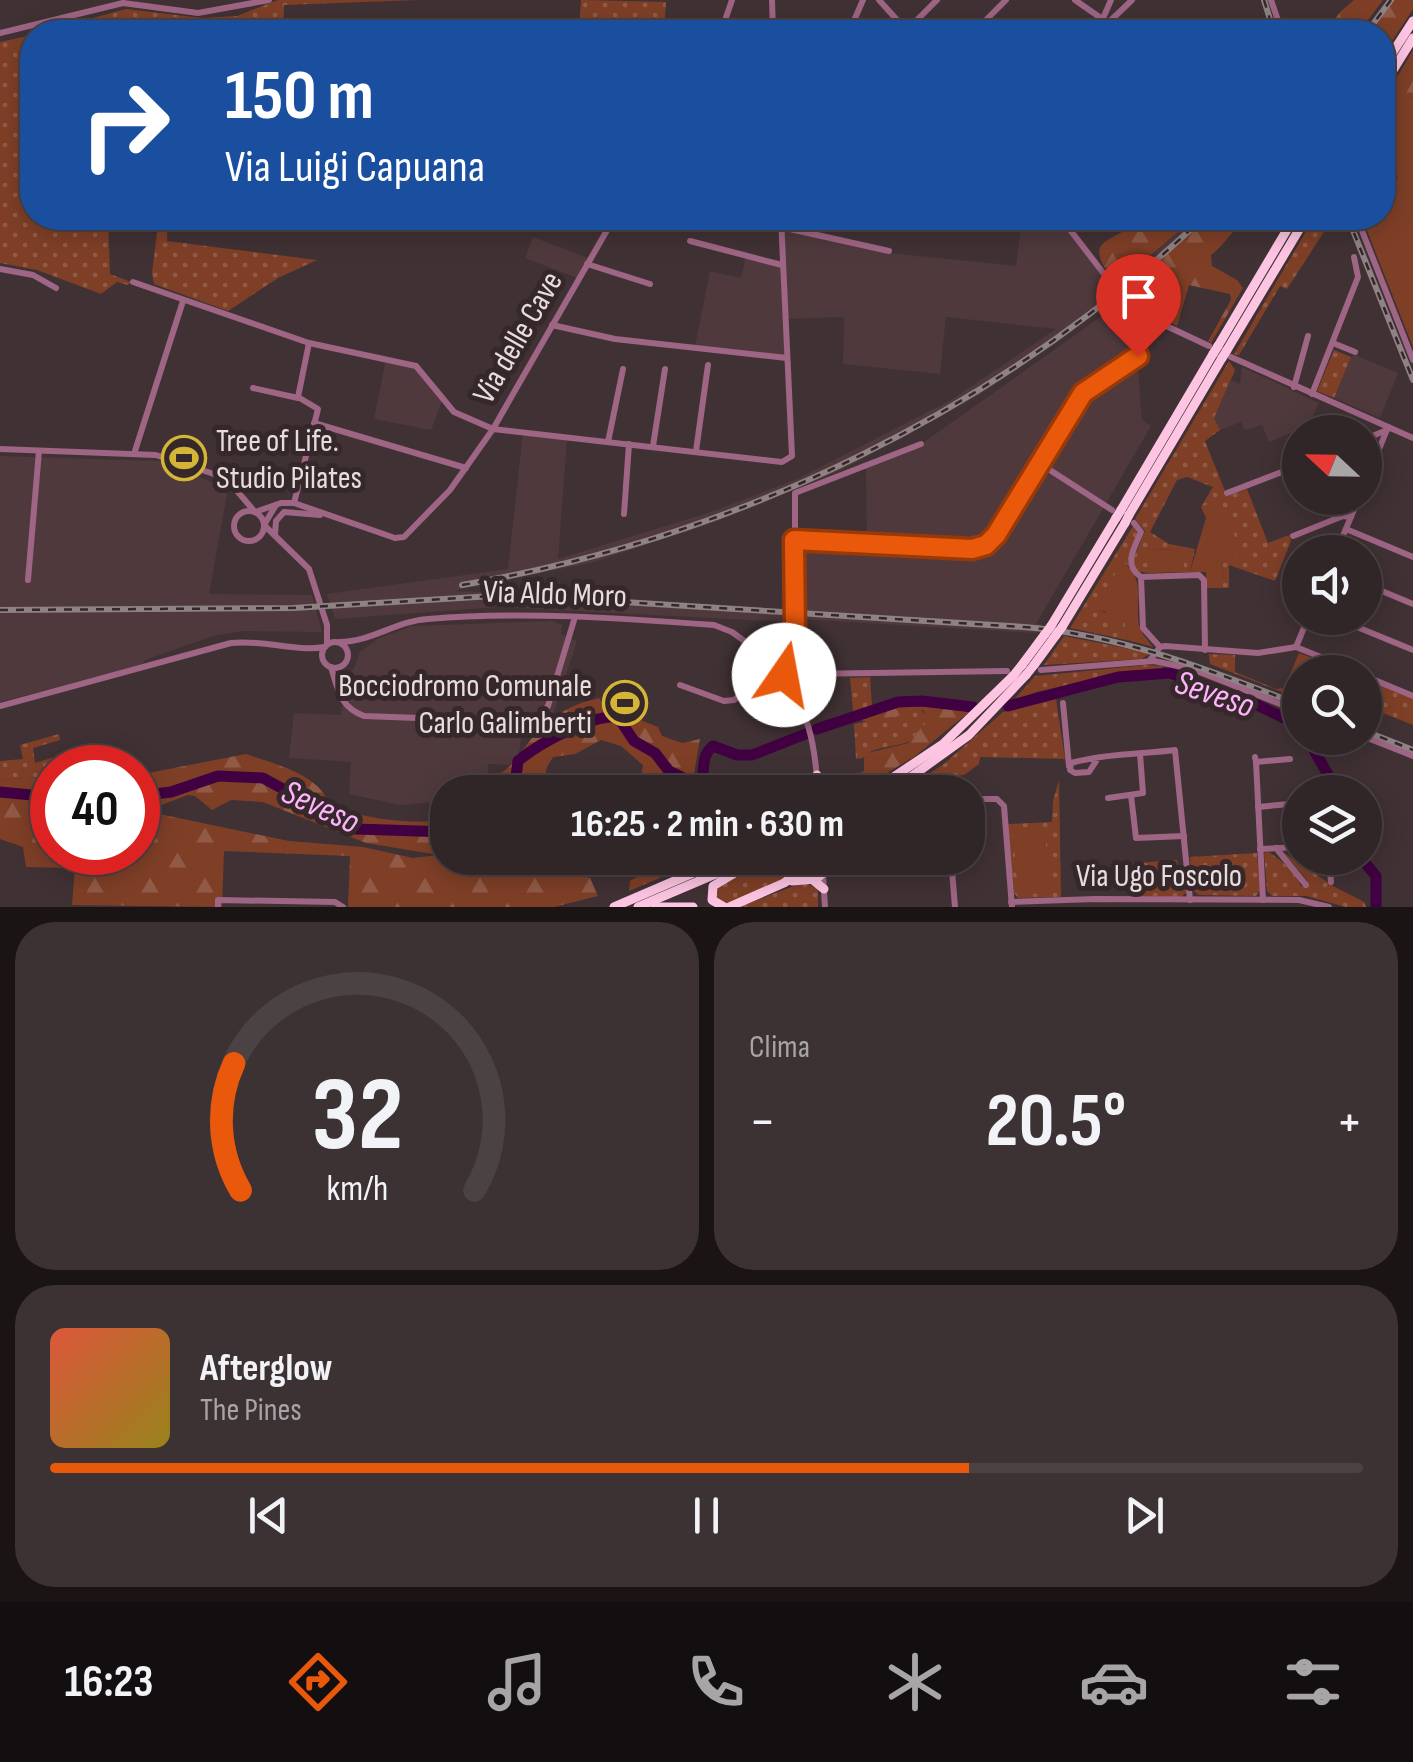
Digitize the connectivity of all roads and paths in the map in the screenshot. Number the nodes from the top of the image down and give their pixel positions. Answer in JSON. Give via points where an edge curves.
{"nodes":[{"id":1,"x":270,"y":0,"type":"edge"},
{"id":2,"x":879,"y":0,"type":"edge"},
{"id":3,"x":937,"y":0,"type":"edge"},
{"id":4,"x":1006,"y":0,"type":"edge"},
{"id":5,"x":1075,"y":0,"type":"edge"},
{"id":6,"x":1132,"y":0,"type":"edge"},
{"id":7,"x":55,"y":20,"type":"edge"},
{"id":8,"x":896,"y":20,"type":"edge"},
{"id":9,"x":918,"y":20,"type":"edge"},
{"id":10,"x":986,"y":20,"type":"edge"},
{"id":11,"x":1101,"y":20,"type":"edge"},
{"id":12,"x":1112,"y":20,"type":"edge"},
{"id":13,"x":1413,"y":22,"type":"edge"},
{"id":14,"x":1413,"y":38,"type":"edge"},
{"id":15,"x":1395,"y":49,"type":"edge"},
{"id":16,"x":1395,"y":67,"type":"edge"},
{"id":17,"x":607,"y":230,"type":"edge"},
{"id":18,"x":781,"y":230,"type":"edge"},
{"id":19,"x":790,"y":230,"type":"edge"},
{"id":20,"x":1070,"y":230,"type":"edge"},
{"id":21,"x":1287,"y":230,"type":"edge"},
{"id":22,"x":1298,"y":230,"type":"edge"},
{"id":23,"x":1362,"y":230,"type":"edge"},
{"id":24,"x":690,"y":241,"type":"dead end"},
{"id":25,"x":888,"y":252,"type":"dead end"},
{"id":26,"x":1354,"y":257,"type":"dead end"},
{"id":27,"x":587,"y":264,"type":"junction"},
{"id":28,"x":782,"y":265,"type":"junction"},
{"id":29,"x":0,"y":269,"type":"edge"},
{"id":30,"x":133,"y":282,"type":"dead end"},
{"id":31,"x":650,"y":284,"type":"dead end"},
{"id":32,"x":56,"y":288,"type":"dead end"},
{"id":33,"x":184,"y":301,"type":"junction"},
{"id":34,"x":1140,"y":318,"type":"junction"},
{"id":35,"x":552,"y":325,"type":"junction"},
{"id":36,"x":1308,"y":336,"type":"dead end"},
{"id":37,"x":309,"y":342,"type":"junction"},
{"id":38,"x":1333,"y":344,"type":"junction"},
{"id":39,"x":1220,"y":352,"type":"junction"},
{"id":40,"x":1355,"y":352,"type":"dead end"},
{"id":41,"x":787,"y":358,"type":"junction"},
{"id":42,"x":1413,"y":360,"type":"edge"},
{"id":43,"x":708,"y":365,"type":"dead end"},
{"id":44,"x":623,"y":369,"type":"dead end"},
{"id":45,"x":665,"y":369,"type":"dead end"},
{"id":46,"x":1294,"y":387,"type":"junction"},
{"id":47,"x":253,"y":388,"type":"dead end"},
{"id":48,"x":1312,"y":394,"type":"junction"},
{"id":49,"x":298,"y":398,"type":"junction"},
{"id":50,"x":314,"y":423,"type":"junction"},
{"id":51,"x":493,"y":429,"type":"junction"},
{"id":52,"x":1388,"y":429,"type":"junction"},
{"id":53,"x":1382,"y":432,"type":"edge"},
{"id":54,"x":1413,"y":438,"type":"edge"},
{"id":55,"x":608,"y":442,"type":"junction"},
{"id":56,"x":1382,"y":443,"type":"edge"},
{"id":57,"x":629,"y":444,"type":"junction"},
{"id":58,"x":922,"y":444,"type":"dead end"},
{"id":59,"x":653,"y":446,"type":"junction"},
{"id":60,"x":0,"y":449,"type":"edge"},
{"id":61,"x":696,"y":450,"type":"junction"},
{"id":62,"x":39,"y":451,"type":"junction"},
{"id":63,"x":134,"y":454,"type":"junction"},
{"id":64,"x":1039,"y":463,"type":"junction"},
{"id":65,"x":466,"y":468,"type":"junction"},
{"id":66,"x":1282,"y":471,"type":"edge"},
{"id":67,"x":238,"y":492,"type":"junction"},
{"id":68,"x":1227,"y":494,"type":"dead end"},
{"id":69,"x":294,"y":503,"type":"junction"},
{"id":70,"x":277,"y":505,"type":"junction"},
{"id":71,"x":255,"y":512,"type":"junction"},
{"id":72,"x":624,"y":514,"type":"dead end"},
{"id":73,"x":238,"y":516,"type":"junction"},
{"id":74,"x":1349,"y":516,"type":"joint"},
{"id":75,"x":337,"y":517,"type":"junction"},
{"id":76,"x":1123,"y":517,"type":"junction"},
{"id":77,"x":264,"y":525,"type":"junction"},
{"id":78,"x":1346,"y":529,"type":"junction"},
{"id":79,"x":1296,"y":535,"type":"edge"},
{"id":80,"x":1343,"y":535,"type":"edge"},
{"id":81,"x":275,"y":536,"type":"junction"},
{"id":82,"x":258,"y":539,"type":"junction"},
{"id":83,"x":794,"y":540,"type":"junction"},
{"id":84,"x":284,"y":544,"type":"junction"},
{"id":85,"x":1413,"y":557,"type":"edge"},
{"id":86,"x":1141,"y":577,"type":"junction"},
{"id":87,"x":28,"y":580,"type":"dead end"},
{"id":88,"x":1382,"y":591,"type":"edge"},
{"id":89,"x":1413,"y":604,"type":"edge"},
{"id":90,"x":574,"y":617,"type":"junction"},
{"id":91,"x":327,"y":626,"type":"junction"},
{"id":92,"x":1054,"y":630,"type":"junction"},
{"id":93,"x":1301,"y":635,"type":"edge"},
{"id":94,"x":1376,"y":635,"type":"edge"},
{"id":95,"x":362,"y":640,"type":"junction"},
{"id":96,"x":339,"y":642,"type":"junction"},
{"id":97,"x":744,"y":643,"type":"junction"},
{"id":98,"x":326,"y":646,"type":"junction"},
{"id":99,"x":1296,"y":646,"type":"junction"},
{"id":100,"x":790,"y":647,"type":"junction"},
{"id":101,"x":1160,"y":647,"type":"junction"},
{"id":102,"x":305,"y":649,"type":"junction"},
{"id":103,"x":1205,"y":650,"type":"junction"},
{"id":104,"x":1413,"y":650,"type":"edge"},
{"id":105,"x":1317,"y":655,"type":"edge"},
{"id":106,"x":768,"y":656,"type":"junction"},
{"id":107,"x":323,"y":660,"type":"junction"},
{"id":108,"x":346,"y":662,"type":"junction"},
{"id":109,"x":1148,"y":662,"type":"junction"},
{"id":110,"x":752,"y":666,"type":"junction"},
{"id":111,"x":784,"y":666,"type":"junction"},
{"id":112,"x":330,"y":667,"type":"junction"},
{"id":113,"x":1038,"y":667,"type":"junction"},
{"id":114,"x":1024,"y":670,"type":"junction"},
{"id":115,"x":1010,"y":673,"type":"junction"},
{"id":116,"x":805,"y":674,"type":"junction"},
{"id":117,"x":784,"y":678,"type":"junction"},
{"id":118,"x":1382,"y":683,"type":"edge"},
{"id":119,"x":756,"y":684,"type":"junction"},
{"id":120,"x":680,"y":685,"type":"dead end"},
{"id":121,"x":336,"y":686,"type":"junction"},
{"id":122,"x":775,"y":688,"type":"junction"},
{"id":123,"x":796,"y":696,"type":"junction"},
{"id":124,"x":1413,"y":696,"type":"edge"},
{"id":125,"x":1063,"y":703,"type":"dead end"},
{"id":126,"x":1282,"y":705,"type":"edge"},
{"id":127,"x":0,"y":706,"type":"edge"},
{"id":128,"x":803,"y":707,"type":"junction"},
{"id":129,"x":1382,"y":744,"type":"edge"},
{"id":130,"x":1140,"y":754,"type":"junction"},
{"id":131,"x":1413,"y":756,"type":"edge"},
{"id":132,"x":1098,"y":758,"type":"junction"},
{"id":133,"x":1290,"y":759,"type":"dead end"},
{"id":134,"x":1070,"y":767,"type":"junction"},
{"id":135,"x":814,"y":775,"type":"edge"},
{"id":136,"x":896,"y":775,"type":"edge"},
{"id":137,"x":915,"y":775,"type":"edge"},
{"id":138,"x":1131,"y":795,"type":"junction"},
{"id":139,"x":1108,"y":798,"type":"dead end"},
{"id":140,"x":985,"y":799,"type":"edge"},
{"id":141,"x":1282,"y":805,"type":"edge"},
{"id":142,"x":1258,"y":807,"type":"junction"},
{"id":143,"x":1184,"y":836,"type":"junction"},
{"id":144,"x":1276,"y":848,"type":"junction"},
{"id":145,"x":1282,"y":848,"type":"edge"},
{"id":146,"x":1260,"y":849,"type":"junction"},
{"id":147,"x":677,"y":875,"type":"edge"},
{"id":148,"x":693,"y":875,"type":"edge"},
{"id":149,"x":710,"y":875,"type":"edge"},
{"id":150,"x":729,"y":875,"type":"edge"},
{"id":151,"x":798,"y":875,"type":"edge"},
{"id":152,"x":820,"y":875,"type":"joint"},
{"id":153,"x":953,"y":875,"type":"edge"},
{"id":154,"x":1330,"y":875,"type":"edge"},
{"id":155,"x":1331,"y":882,"type":"dead end"},
{"id":156,"x":784,"y":883,"type":"junction"},
{"id":157,"x":1306,"y":886,"type":"dead end"},
{"id":158,"x":824,"y":890,"type":"joint"},
{"id":159,"x":1190,"y":900,"type":"junction"},
{"id":160,"x":1263,"y":900,"type":"junction"},
{"id":161,"x":637,"y":902,"type":"edge"},
{"id":162,"x":1149,"y":903,"type":"edge"},
{"id":163,"x":218,"y":904,"type":"edge"},
{"id":164,"x":1308,"y":904,"type":"edge"},
{"id":165,"x":1012,"y":905,"type":"edge"},
{"id":166,"x":343,"y":907,"type":"edge"},
{"id":167,"x":614,"y":907,"type":"edge"},
{"id":168,"x":654,"y":907,"type":"edge"},
{"id":169,"x":693,"y":907,"type":"edge"},
{"id":170,"x":726,"y":907,"type":"edge"},
{"id":171,"x":826,"y":907,"type":"edge"},
{"id":172,"x":956,"y":907,"type":"edge"},
{"id":173,"x":1330,"y":907,"type":"edge"}],
"edges":[{"from":1,"to":7,"type":"street","via":[[198,14],[123,4]]},
{"from":2,"to":8,"type":"street"},
{"from":3,"to":9,"type":"street"},
{"from":4,"to":10,"type":"street"},
{"from":5,"to":11,"type":"street"},
{"from":6,"to":12,"type":"street"},
{"from":13,"to":15,"type":"highway"},
{"from":14,"to":16,"type":"highway"},
{"from":17,"to":27,"type":"street","name":"Via delle Cave"},
{"from":18,"to":28,"type":"street"},
{"from":19,"to":25,"type":"street"},
{"from":20,"to":34,"type":"street"},
{"from":21,"to":39,"type":"highway"},
{"from":22,"to":39,"type":"highway"},
{"from":23,"to":42,"type":"street"},
{"from":24,"to":28,"type":"street"},
{"from":26,"to":38,"type":"street","via":[[1359,275]]},
{"from":27,"to":31,"type":"street"},
{"from":27,"to":35,"type":"street","name":"Via delle Cave"},
{"from":28,"to":41,"type":"street"},
{"from":29,"to":32,"type":"street"},
{"from":30,"to":33,"type":"street"},
{"from":33,"to":37,"type":"street"},
{"from":33,"to":63,"type":"street"},
{"from":34,"to":39,"type":"street"},
{"from":34,"to":64,"type":"street","via":[[1138,356],[1083,393]]},
{"from":35,"to":41,"type":"street","via":[[615,339]]},
{"from":35,"to":51,"type":"street","name":"Via delle Cave"},
{"from":36,"to":46,"type":"street"},
{"from":37,"to":49,"type":"street"},
{"from":37,"to":51,"type":"street","via":[[416,366],[454,412]]},
{"from":38,"to":40,"type":"street"},
{"from":38,"to":48,"type":"street"},
{"from":39,"to":46,"type":"street"},
{"from":39,"to":76,"type":"highway"},
{"from":41,"to":61,"type":"street","via":[[792,456],[782,462]]},
{"from":43,"to":61,"type":"street"},
{"from":44,"to":55,"type":"street"},
{"from":45,"to":59,"type":"street"},
{"from":46,"to":48,"type":"street"},
{"from":47,"to":49,"type":"street"},
{"from":48,"to":52,"type":"street"},
{"from":49,"to":50,"type":"street","via":[[316,406]]},
{"from":50,"to":65,"type":"street"},
{"from":50,"to":69,"type":"street"},
{"from":51,"to":55,"type":"street"},
{"from":51,"to":65,"type":"street","name":"Via delle Cave"},
{"from":52,"to":53,"type":"street"},
{"from":52,"to":54,"type":"street"},
{"from":52,"to":56,"type":"street"},
{"from":55,"to":57,"type":"street"},
{"from":57,"to":59,"type":"street"},
{"from":57,"to":72,"type":"street"},
{"from":58,"to":83,"type":"street","via":[[794,493]]},
{"from":59,"to":61,"type":"street"},
{"from":60,"to":62,"type":"street"},
{"from":62,"to":63,"type":"street"},
{"from":62,"to":87,"type":"street"},
{"from":63,"to":67,"type":"street","via":[[222,476]]},
{"from":64,"to":76,"type":"street"},
{"from":64,"to":83,"type":"street","via":[[996,535],[979,548]]},
{"from":65,"to":75,"type":"street","name":"Via delle Cave","via":[[404,538]]},
{"from":66,"to":68,"type":"street"},
{"from":67,"to":71,"type":"street"},
{"from":67,"to":73,"type":"street"},
{"from":69,"to":70,"type":"street"},
{"from":69,"to":75,"type":"street"},
{"from":70,"to":71,"type":"street"},
{"from":70,"to":77,"type":"street"},
{"from":71,"to":73,"type":"street"},
{"from":71,"to":77,"type":"street"},
{"from":73,"to":82,"type":"street","via":[[234,530],[240,538]]},
{"from":74,"to":78,"type":"street"},
{"from":74,"to":79,"type":"street"},
{"from":75,"to":81,"type":"street","via":[[286,512],[276,520]]},
{"from":76,"to":86,"type":"street","via":[[1141,532],[1131,562]]},
{"from":76,"to":92,"type":"highway"},
{"from":77,"to":81,"type":"street"},
{"from":77,"to":82,"type":"street"},
{"from":78,"to":80,"type":"street"},
{"from":78,"to":85,"type":"street"},
{"from":81,"to":84,"type":"street"},
{"from":82,"to":84,"type":"street"},
{"from":83,"to":100,"type":"street"},
{"from":84,"to":91,"type":"street","via":[[309,569]]},
{"from":86,"to":101,"type":"street","via":[[1144,628]]},
{"from":86,"to":103,"type":"street","via":[[1203,577]]},
{"from":88,"to":89,"type":"street"},
{"from":90,"to":95,"type":"street","name":"Via Aldo Moro","via":[[496,613],[419,620]]},
{"from":90,"to":97,"type":"street","name":"Via Aldo Moro","via":[[714,625]]},
{"from":90,"to":121,"type":"street","via":[[548,706],[527,722],[364,716],[348,708]]},
{"from":91,"to":96,"type":"street"},
{"from":91,"to":98,"type":"street"},
{"from":92,"to":113,"type":"highway"},
{"from":92,"to":114,"type":"highway"},
{"from":93,"to":99,"type":"street"},
{"from":94,"to":104,"type":"street"},
{"from":95,"to":96,"type":"street","name":"Via Aldo Moro"},
{"from":95,"to":108,"type":"street"},
{"from":96,"to":98,"type":"street"},
{"from":96,"to":108,"type":"street","via":[[348,651]]},
{"from":97,"to":106,"type":"street","name":"Via Aldo Moro"},
{"from":97,"to":110,"type":"street"},
{"from":98,"to":102,"type":"street"},
{"from":98,"to":107,"type":"street"},
{"from":99,"to":103,"type":"street","via":[[1258,653]]},
{"from":99,"to":105,"type":"street"},
{"from":100,"to":106,"type":"street"},
{"from":100,"to":111,"type":"street"},
{"from":101,"to":103,"type":"street"},
{"from":101,"to":109,"type":"street"},
{"from":102,"to":107,"type":"street"},
{"from":102,"to":127,"type":"street","via":[[232,643]]},
{"from":106,"to":110,"type":"street"},
{"from":106,"to":111,"type":"street"},
{"from":107,"to":112,"type":"street"},
{"from":108,"to":112,"type":"street"},
{"from":108,"to":121,"type":"street"},
{"from":109,"to":113,"type":"street"},
{"from":109,"to":126,"type":"street","via":[[1192,669]]},
{"from":110,"to":119,"type":"street"},
{"from":111,"to":116,"type":"street"},
{"from":111,"to":117,"type":"street"},
{"from":112,"to":121,"type":"street"},
{"from":113,"to":114,"type":"highway","bridge":true},
{"from":114,"to":115,"type":"highway","bridge":true},
{"from":114,"to":137,"type":"highway","via":[[991,714]]},
{"from":115,"to":116,"type":"street"},
{"from":115,"to":136,"type":"highway","via":[[978,713]]},
{"from":116,"to":117,"type":"street"},
{"from":116,"to":128,"type":"street"},
{"from":117,"to":122,"type":"street"},
{"from":117,"to":123,"type":"street"},
{"from":118,"to":124,"type":"street"},
{"from":119,"to":120,"type":"street","via":[[724,701]]},
{"from":119,"to":122,"type":"street"},
{"from":122,"to":123,"type":"street"},
{"from":123,"to":128,"type":"street"},
{"from":125,"to":134,"type":"street"},
{"from":128,"to":135,"type":"street"},
{"from":129,"to":131,"type":"street"},
{"from":130,"to":132,"type":"street"},
{"from":130,"to":138,"type":"street","via":[[1144,791]]},
{"from":130,"to":143,"type":"street","via":[[1175,750]]},
{"from":132,"to":134,"type":"street"},
{"from":132,"to":134,"type":"street","via":[[1089,772],[1073,773]]},
{"from":133,"to":142,"type":"street","via":[[1255,760]]},
{"from":138,"to":139,"type":"street"},
{"from":138,"to":143,"type":"street","via":[[1136,838]]},
{"from":140,"to":165,"type":"street","via":[[1002,803]]},
{"from":141,"to":142,"type":"street"},
{"from":142,"to":146,"type":"street"},
{"from":143,"to":159,"type":"street"},
{"from":144,"to":145,"type":"street"},
{"from":144,"to":146,"type":"street"},
{"from":144,"to":157,"type":"street"},
{"from":146,"to":160,"type":"street"},
{"from":147,"to":161,"type":"highway"},
{"from":148,"to":161,"type":"highway"},
{"from":149,"to":161,"type":"highway"},
{"from":150,"to":170,"type":"highway","via":[[714,884],[711,897]]},
{"from":151,"to":156,"type":"highway"},
{"from":152,"to":156,"type":"highway"},
{"from":152,"to":158,"type":"highway"},
{"from":153,"to":172,"type":"street"},
{"from":154,"to":155,"type":"street"},
{"from":156,"to":170,"type":"highway"},
{"from":158,"to":171,"type":"street"},
{"from":159,"to":160,"type":"street","name":"Via Ugo Foscolo"},
{"from":159,"to":162,"type":"street","name":"Via Ugo Foscolo"},
{"from":160,"to":164,"type":"street","name":"Via Ugo Foscolo"},
{"from":161,"to":167,"type":"highway"},
{"from":162,"to":165,"type":"street","name":"Via Ugo Foscolo"},
{"from":163,"to":166,"type":"street"},
{"from":164,"to":173,"type":"street","name":"Via Ugo Foscolo"},
{"from":168,"to":169,"type":"highway"}]}
